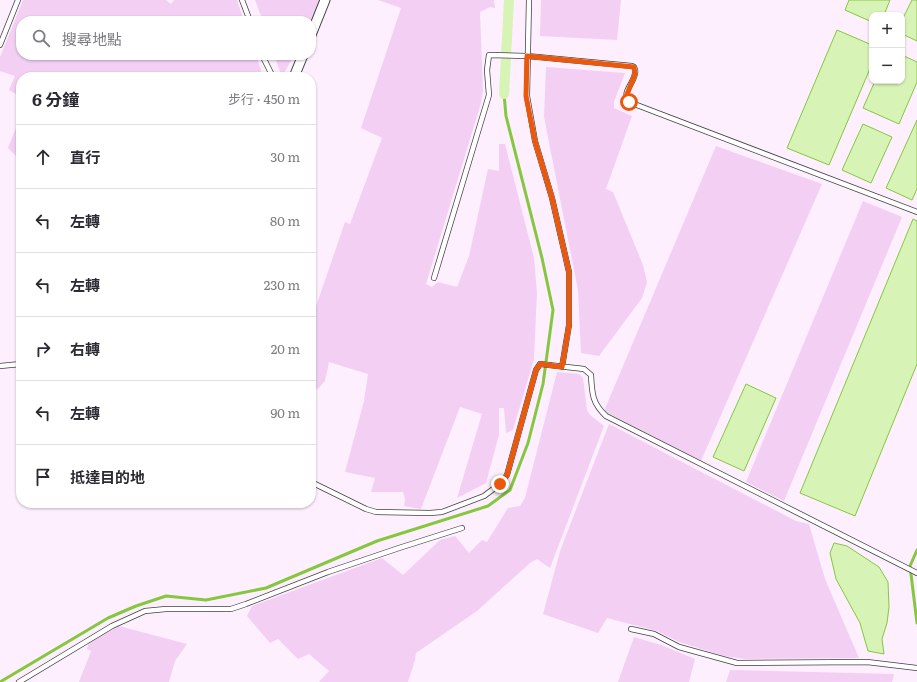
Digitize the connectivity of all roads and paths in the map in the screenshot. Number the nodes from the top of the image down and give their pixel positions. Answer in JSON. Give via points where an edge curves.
{"nodes":[{"id":1,"x":18,"y":0,"type":"edge"},
{"id":2,"x":242,"y":0,"type":"edge"},
{"id":3,"x":325,"y":0,"type":"edge"},
{"id":4,"x":529,"y":0,"type":"edge"},
{"id":5,"x":248,"y":16,"type":"edge"},
{"id":6,"x":316,"y":22,"type":"edge"},
{"id":7,"x":0,"y":45,"type":"edge"},
{"id":8,"x":524,"y":56,"type":"junction"},
{"id":9,"x":264,"y":60,"type":"edge"},
{"id":10,"x":301,"y":60,"type":"edge"},
{"id":11,"x":270,"y":72,"type":"edge"},
{"id":12,"x":296,"y":72,"type":"edge"},
{"id":13,"x":917,"y":212,"type":"edge"},
{"id":14,"x":434,"y":278,"type":"dead end"},
{"id":15,"x":16,"y":364,"type":"edge"},
{"id":16,"x":0,"y":366,"type":"edge"},
{"id":17,"x":562,"y":367,"type":"junction"},
{"id":18,"x":316,"y":484,"type":"edge"},
{"id":19,"x":462,"y":528,"type":"dead end"},
{"id":20,"x":916,"y":573,"type":"edge"},
{"id":21,"x":631,"y":629,"type":"dead end"},
{"id":22,"x":917,"y":668,"type":"edge"},
{"id":23,"x":19,"y":682,"type":"edge"}],
"edges":[{"from":1,"to":7,"type":"lane"},
{"from":2,"to":5,"type":"lane"},
{"from":3,"to":6,"type":"street"},
{"from":4,"to":8,"type":"lane"},
{"from":8,"to":13,"type":"lane","via":[[632,66],[635,74],[626,97],[629,102]]},
{"from":8,"to":14,"type":"lane","via":[[489,56],[486,70],[489,95]]},
{"from":8,"to":17,"type":"lane","via":[[526,96],[569,272],[569,325]]},
{"from":9,"to":11,"type":"lane"},
{"from":10,"to":12,"type":"street"},
{"from":15,"to":16,"type":"lane"},
{"from":17,"to":18,"type":"lane","via":[[540,364],[536,370],[507,475],[484,496],[442,512],[376,512]]},
{"from":17,"to":20,"type":"lane","via":[[584,369],[592,374],[593,398],[606,416]]},
{"from":19,"to":23,"type":"lane","via":[[328,572],[231,609],[145,611],[112,626]]},
{"from":21,"to":22,"type":"lane","via":[[654,634],[679,647],[737,664],[866,662]]}]}
